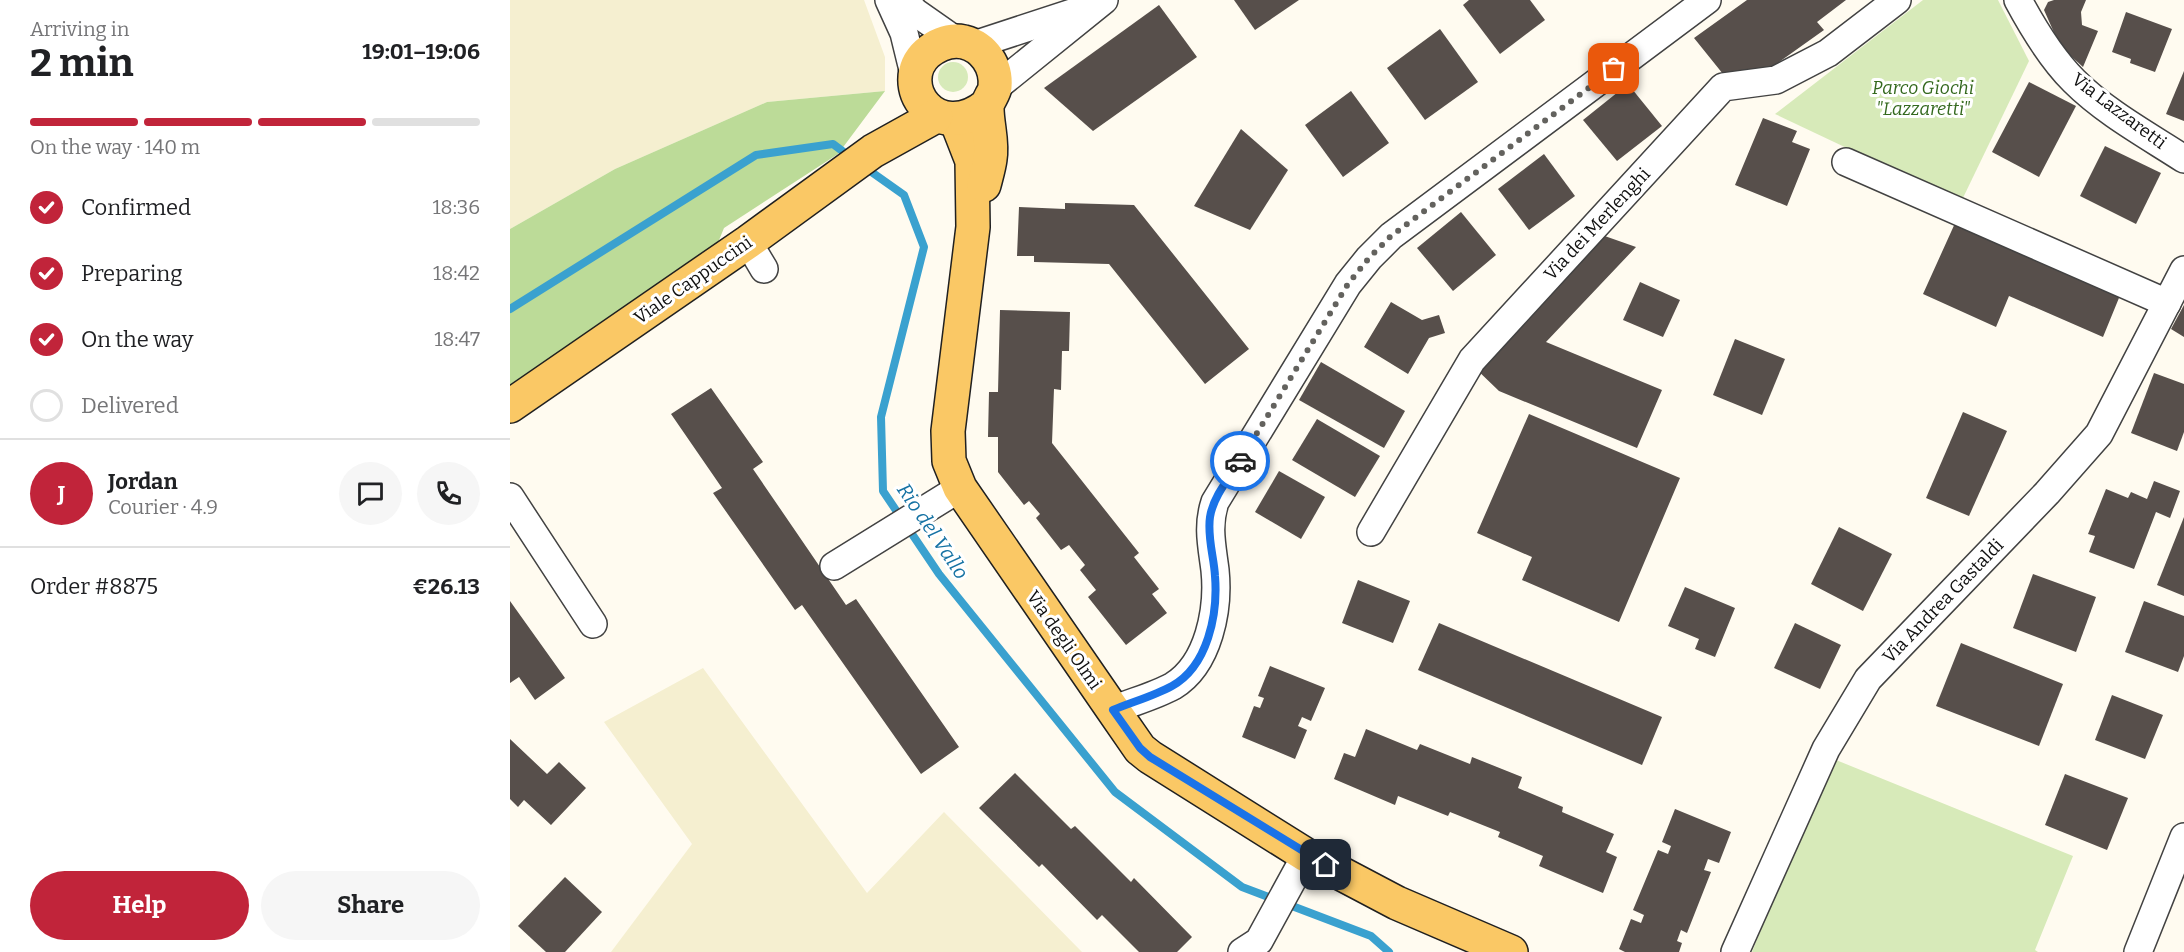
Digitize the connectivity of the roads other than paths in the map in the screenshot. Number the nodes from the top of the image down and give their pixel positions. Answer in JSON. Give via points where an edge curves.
{"nodes":[{"id":1,"x":889,"y":0,"type":"edge"},
{"id":2,"x":904,"y":0,"type":"edge"},
{"id":3,"x":1707,"y":0,"type":"edge"},
{"id":4,"x":1897,"y":0,"type":"edge"},
{"id":5,"x":2018,"y":0,"type":"edge"},
{"id":6,"x":1100,"y":3,"type":"edge"},
{"id":7,"x":964,"y":42,"type":"junction"},
{"id":8,"x":916,"y":83,"type":"junction"},
{"id":9,"x":991,"y":97,"type":"junction"},
{"id":10,"x":946,"y":118,"type":"junction"},
{"id":11,"x":899,"y":129,"type":"junction"},
{"id":12,"x":2184,"y":159,"type":"edge"},
{"id":13,"x":1846,"y":162,"type":"dead end"},
{"id":14,"x":973,"y":227,"type":"junction"},
{"id":15,"x":2184,"y":270,"type":"edge"},
{"id":16,"x":2167,"y":303,"type":"junction"},
{"id":17,"x":510,"y":406,"type":"edge"},
{"id":18,"x":960,"y":488,"type":"junction"},
{"id":19,"x":510,"y":497,"type":"edge"},
{"id":20,"x":1371,"y":532,"type":"dead end"},
{"id":21,"x":834,"y":566,"type":"dead end"},
{"id":22,"x":593,"y":624,"type":"dead end"},
{"id":23,"x":1113,"y":710,"type":"junction"},
{"id":24,"x":2184,"y":837,"type":"edge"},
{"id":25,"x":1299,"y":868,"type":"junction"},
{"id":26,"x":2140,"y":950,"type":"edge"},
{"id":27,"x":1242,"y":952,"type":"edge"},
{"id":28,"x":1511,"y":952,"type":"edge"},
{"id":29,"x":1735,"y":952,"type":"edge"}],
"edges":[{"from":1,"to":8,"type":"street","via":[[904,33]]},
{"from":2,"to":7,"type":"street","via":[[915,12]]},
{"from":3,"to":23,"type":"street","via":[[1391,236],[1369,258],[1348,284],[1215,502],[1209,531],[1216,589],[1214,615],[1198,660],[1172,686]]},
{"from":4,"to":20,"type":"street","name":"Via dei Merlenghi","via":[[1828,53],[1776,80],[1723,87],[1472,360]]},
{"from":5,"to":12,"type":"street","name":"Via Lazzaretti","via":[[2035,32],[2073,80]]},
{"from":6,"to":7,"type":"street"},
{"from":6,"to":9,"type":"street"},
{"from":7,"to":8,"type":"main road","via":[[936,45],[921,59]]},
{"from":7,"to":9,"type":"main road","via":[[987,56],[991,63]]},
{"from":8,"to":10,"type":"main road","via":[[923,104]]},
{"from":8,"to":11,"type":"main road"},
{"from":9,"to":10,"type":"main road","via":[[973,116]]},
{"from":9,"to":14,"type":"main road","name":"Via degli Olmi","via":[[991,158]]},
{"from":10,"to":11,"type":"main road","name":"Viale Cappuccini"},
{"from":10,"to":14,"type":"main road","name":"Via degli Olmi","via":[[972,161]]},
{"from":11,"to":17,"type":"main road","name":"Viale Cappuccini","via":[[837,178],[756,255]]},
{"from":13,"to":16,"type":"street"},
{"from":14,"to":18,"type":"main road","name":"Via degli Olmi","via":[[948,431],[949,461]]},
{"from":15,"to":16,"type":"street","name":"Via Andrea Gastaldi"},
{"from":16,"to":29,"type":"street","name":"Via Andrea Gastaldi","via":[[2098,434],[2047,493],[1868,679],[1826,749]]},
{"from":18,"to":21,"type":"street"},
{"from":18,"to":23,"type":"main road","name":"Via degli Olmi"},
{"from":19,"to":22,"type":"street"},
{"from":23,"to":25,"type":"main road","name":"Via degli Olmi","via":[[1150,757]]},
{"from":24,"to":26,"type":"street"},
{"from":25,"to":27,"type":"street","via":[[1259,941]]},
{"from":25,"to":28,"type":"main road","name":"Via degli Olmi","via":[[1397,903]]}]}
